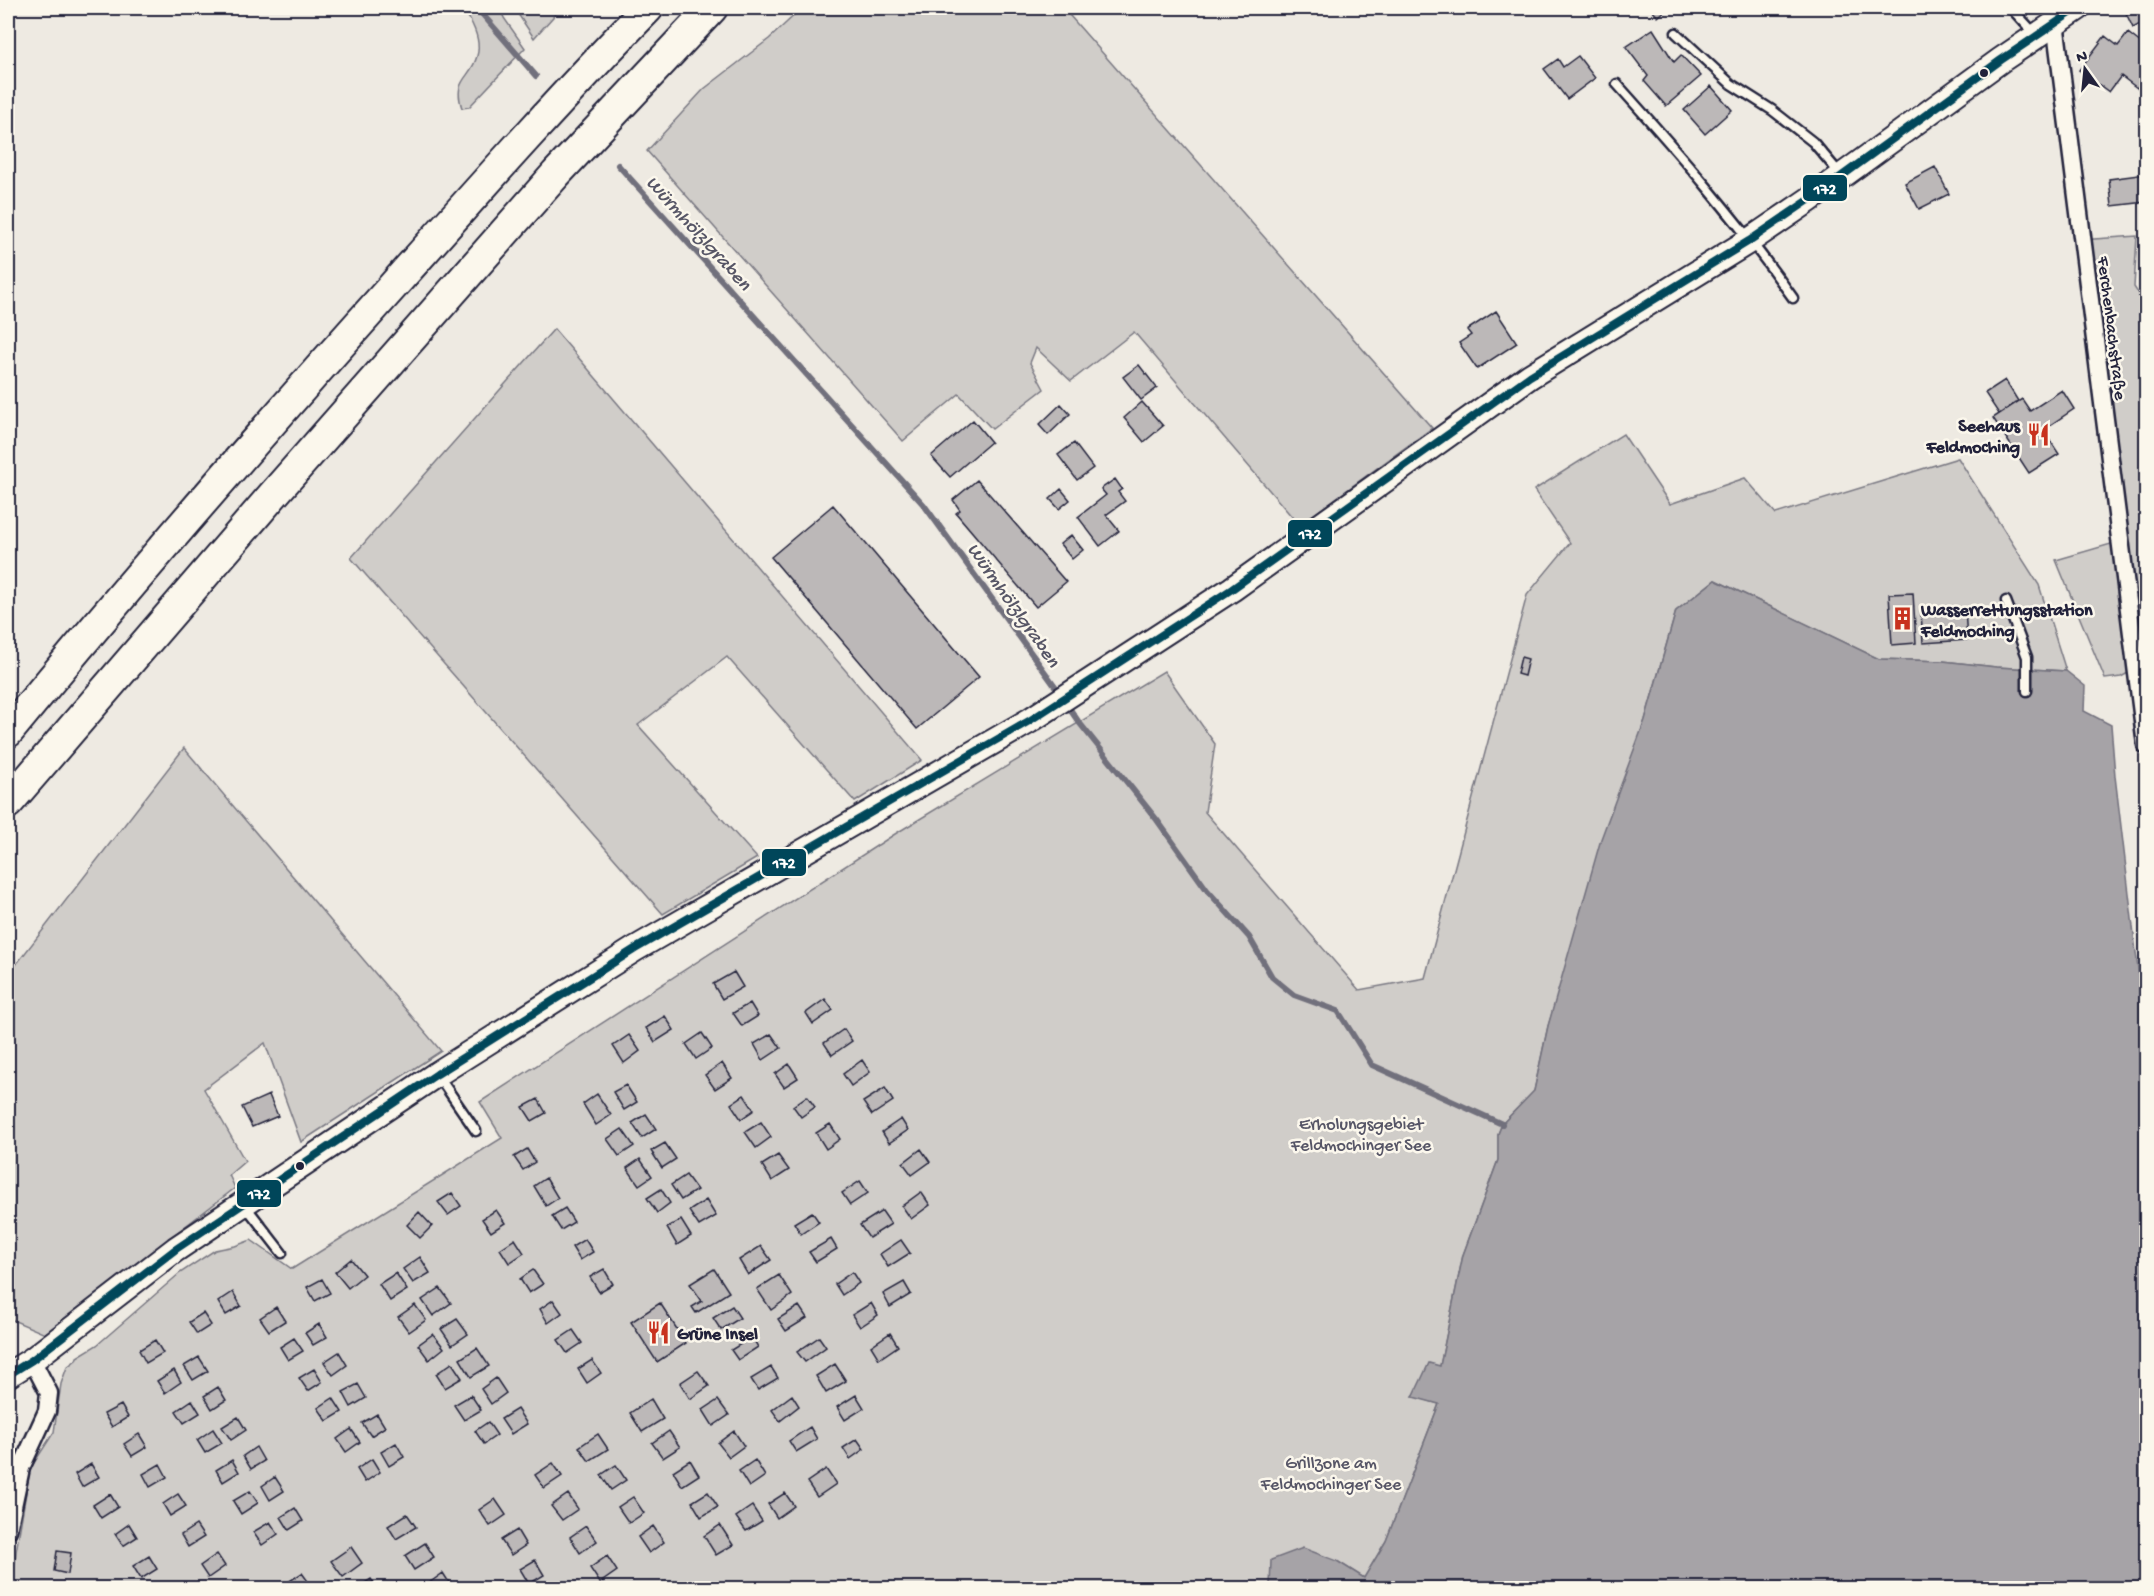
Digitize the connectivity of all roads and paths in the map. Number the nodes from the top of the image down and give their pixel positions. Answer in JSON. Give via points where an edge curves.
{"nodes":[{"id":1,"x":648,"y":8,"type":"edge"},
{"id":2,"x":712,"y":8,"type":"edge"},
{"id":3,"x":2011,"y":8,"type":"edge"},
{"id":4,"x":2078,"y":8,"type":"edge"},
{"id":5,"x":2045,"y":29,"type":"junction"},
{"id":6,"x":1676,"y":33,"type":"dead end"},
{"id":7,"x":1617,"y":84,"type":"dead end"},
{"id":8,"x":1842,"y":176,"type":"junction"},
{"id":9,"x":1749,"y":241,"type":"junction"},
{"id":10,"x":1793,"y":298,"type":"dead end"},
{"id":11,"x":2006,"y":601,"type":"dead end"},
{"id":12,"x":2141,"y":658,"type":"edge"},
{"id":13,"x":2027,"y":691,"type":"dead end"},
{"id":14,"x":8,"y":732,"type":"edge"},
{"id":15,"x":2146,"y":745,"type":"edge"},
{"id":16,"x":8,"y":803,"type":"edge"},
{"id":17,"x":437,"y":1074,"type":"junction"},
{"id":18,"x":476,"y":1131,"type":"dead end"},
{"id":19,"x":244,"y":1203,"type":"junction"},
{"id":20,"x":282,"y":1253,"type":"dead end"},
{"id":21,"x":32,"y":1360,"type":"junction"},
{"id":22,"x":8,"y":1375,"type":"edge"},
{"id":23,"x":8,"y":1530,"type":"edge"}],
"edges":[{"from":1,"to":14,"type":"highway","via":[[288,403]]},
{"from":2,"to":16,"type":"highway","via":[[533,201]]},
{"from":3,"to":5,"type":"lane"},
{"from":4,"to":5,"type":"street"},
{"from":5,"to":8,"type":"street"},
{"from":5,"to":12,"type":"street","name":"Ferchenbachstraße"},
{"from":6,"to":8,"type":"lane","via":[[1731,84],[1813,142]]},
{"from":7,"to":9,"type":"lane"},
{"from":8,"to":9,"type":"street"},
{"from":9,"to":10,"type":"lane"},
{"from":9,"to":17,"type":"street","via":[[1530,376],[1232,589],[1045,711],[635,949]]},
{"from":11,"to":13,"type":"lane","via":[[2027,657]]},
{"from":12,"to":15,"type":"street","name":"Ferchenbachstraße"},
{"from":17,"to":18,"type":"lane"},
{"from":17,"to":19,"type":"street"},
{"from":19,"to":20,"type":"lane"},
{"from":19,"to":21,"type":"street","via":[[176,1249]]},
{"from":21,"to":22,"type":"street"},
{"from":21,"to":23,"type":"street","via":[[49,1394],[47,1411],[21,1468]]}]}
